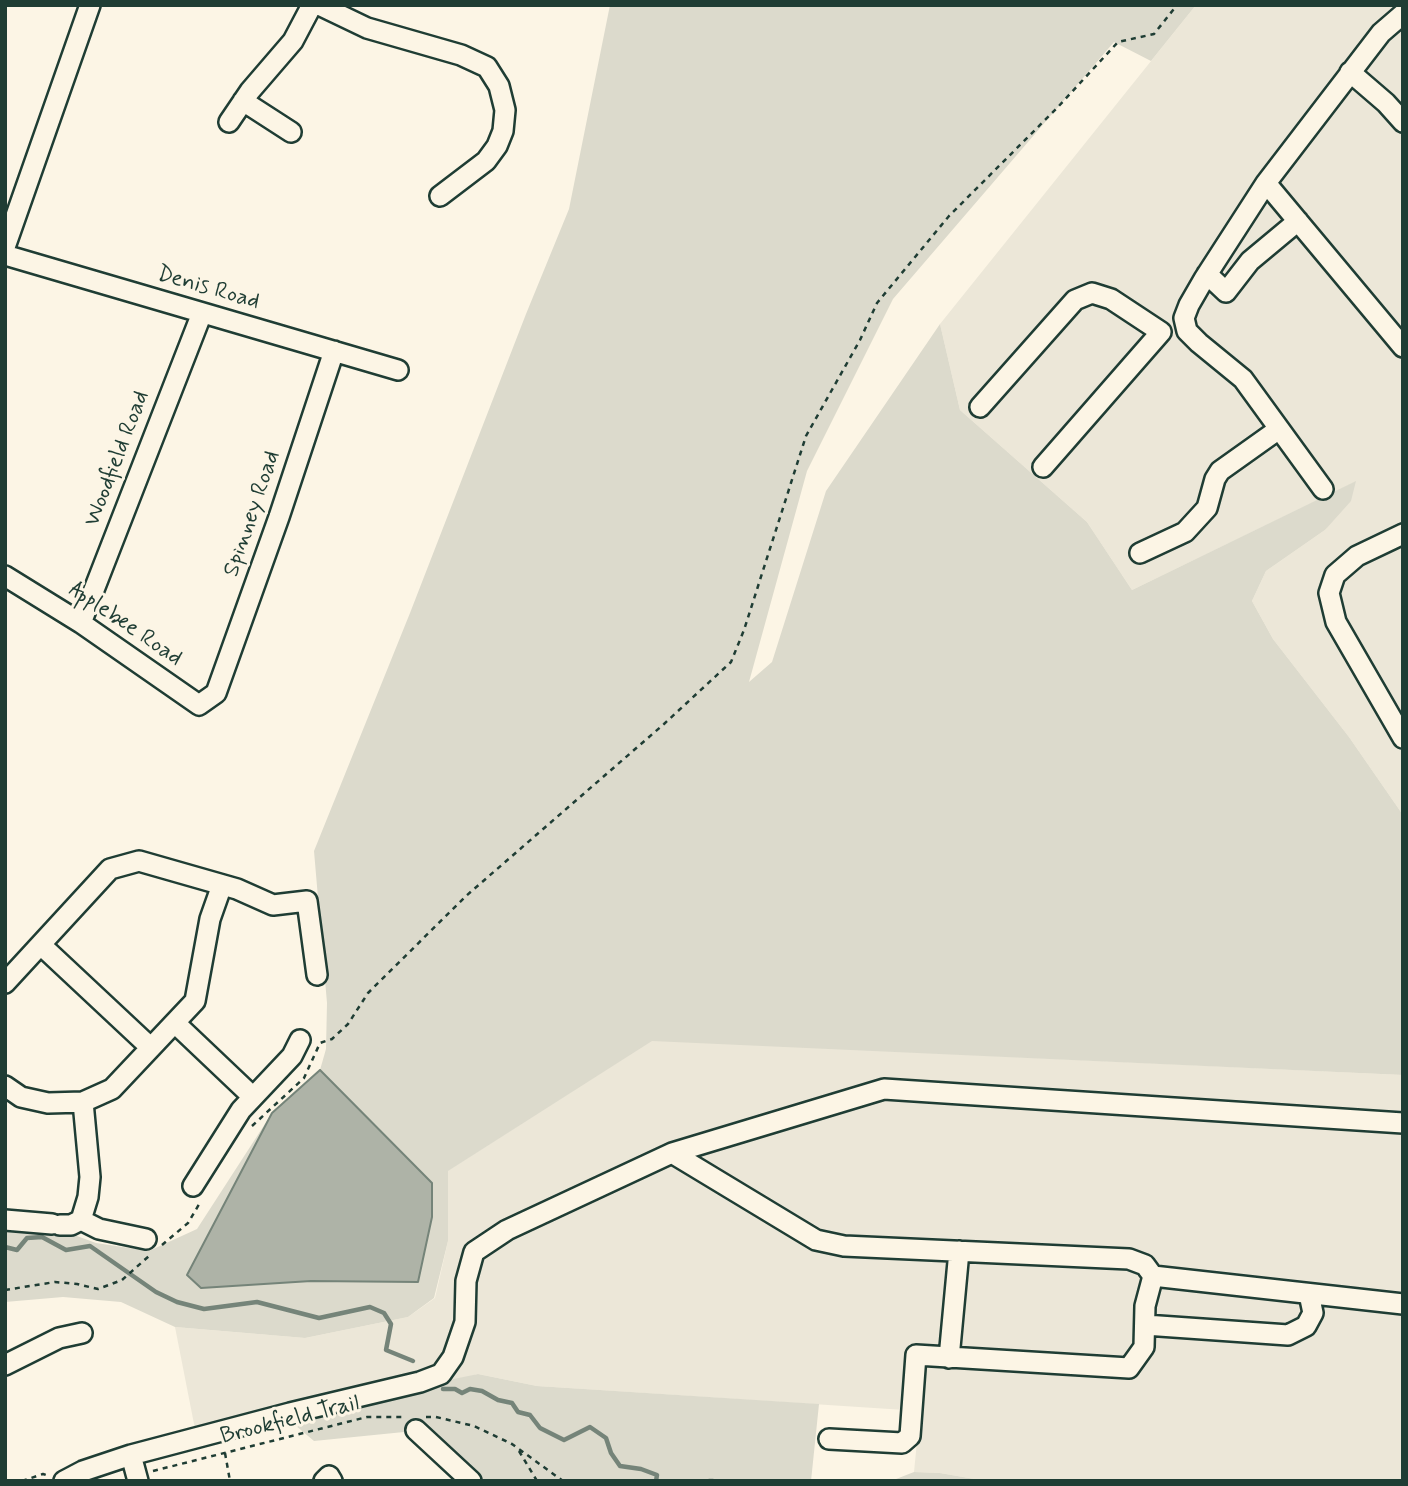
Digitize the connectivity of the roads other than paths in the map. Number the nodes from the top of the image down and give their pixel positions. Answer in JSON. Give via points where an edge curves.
{"nodes":[{"id":1,"x":90,"y":5,"type":"edge"},
{"id":2,"x":312,"y":5,"type":"edge"},
{"id":3,"x":319,"y":5,"type":"edge"},
{"id":4,"x":1403,"y":14,"type":"edge"},
{"id":5,"x":1350,"y":72,"type":"junction"},
{"id":6,"x":243,"y":101,"type":"junction"},
{"id":7,"x":229,"y":122,"type":"dead end"},
{"id":8,"x":1403,"y":122,"type":"edge"},
{"id":9,"x":291,"y":132,"type":"dead end"},
{"id":10,"x":1266,"y":183,"type":"junction"},
{"id":11,"x":440,"y":196,"type":"dead end"},
{"id":12,"x":1298,"y":221,"type":"junction"},
{"id":13,"x":5,"y":247,"type":"edge"},
{"id":14,"x":5,"y":255,"type":"edge"},
{"id":15,"x":1207,"y":274,"type":"junction"},
{"id":16,"x":202,"y":313,"type":"junction"},
{"id":17,"x":1187,"y":331,"type":"junction"},
{"id":18,"x":1161,"y":332,"type":"junction"},
{"id":19,"x":1403,"y":347,"type":"edge"},
{"id":20,"x":334,"y":351,"type":"junction"},
{"id":21,"x":398,"y":370,"type":"dead end"},
{"id":22,"x":980,"y":407,"type":"dead end"},
{"id":23,"x":1279,"y":429,"type":"junction"},
{"id":24,"x":1043,"y":467,"type":"dead end"},
{"id":25,"x":1323,"y":489,"type":"dead end"},
{"id":26,"x":1403,"y":534,"type":"edge"},
{"id":27,"x":1140,"y":552,"type":"dead end"},
{"id":28,"x":5,"y":576,"type":"edge"},
{"id":29,"x":80,"y":624,"type":"junction"},
{"id":30,"x":216,"y":693,"type":"joint"},
{"id":31,"x":1403,"y":738,"type":"edge"},
{"id":32,"x":222,"y":885,"type":"junction"},
{"id":33,"x":41,"y":945,"type":"junction"},
{"id":34,"x":317,"y":975,"type":"dead end"},
{"id":35,"x":5,"y":983,"type":"edge"},
{"id":36,"x":175,"y":1023,"type":"junction"},
{"id":37,"x":300,"y":1040,"type":"dead end"},
{"id":38,"x":150,"y":1047,"type":"junction"},
{"id":39,"x":5,"y":1086,"type":"edge"},
{"id":40,"x":253,"y":1097,"type":"junction"},
{"id":41,"x":83,"y":1102,"type":"junction"},
{"id":42,"x":1403,"y":1123,"type":"edge"},
{"id":43,"x":672,"y":1153,"type":"junction"},
{"id":44,"x":200,"y":1189,"type":"road end"},
{"id":45,"x":5,"y":1220,"type":"edge"},
{"id":46,"x":81,"y":1220,"type":"junction"},
{"id":47,"x":151,"y":1248,"type":"road end"},
{"id":48,"x":959,"y":1251,"type":"junction"},
{"id":49,"x":1153,"y":1276,"type":"junction"},
{"id":50,"x":1309,"y":1294,"type":"junction"},
{"id":51,"x":1403,"y":1304,"type":"edge"},
{"id":52,"x":1145,"y":1325,"type":"junction"},
{"id":53,"x":82,"y":1333,"type":"dead end"},
{"id":54,"x":949,"y":1358,"type":"junction"},
{"id":55,"x":5,"y":1365,"type":"edge"},
{"id":56,"x":415,"y":1421,"type":"road end"},
{"id":57,"x":829,"y":1440,"type":"dead end"},
{"id":58,"x":131,"y":1455,"type":"junction"},
{"id":59,"x":137,"y":1478,"type":"edge"},
{"id":60,"x":64,"y":1481,"type":"edge"},
{"id":61,"x":324,"y":1481,"type":"edge"},
{"id":62,"x":332,"y":1481,"type":"edge"},
{"id":63,"x":471,"y":1481,"type":"edge"}],
"edges":[{"from":1,"to":13,"type":"street"},
{"from":2,"to":6,"type":"street","via":[[293,41]]},
{"from":3,"to":11,"type":"street","via":[[367,27],[487,67],[499,86],[505,110],[503,131],[486,160]]},
{"from":4,"to":5,"type":"street"},
{"from":5,"to":8,"type":"street"},
{"from":5,"to":10,"type":"street"},
{"from":6,"to":7,"type":"street"},
{"from":6,"to":9,"type":"street"},
{"from":10,"to":12,"type":"street"},
{"from":10,"to":15,"type":"street"},
{"from":12,"to":15,"type":"street","via":[[1250,261],[1226,292]]},
{"from":12,"to":19,"type":"street"},
{"from":14,"to":16,"type":"street","name":"Denis Road"},
{"from":15,"to":17,"type":"street","via":[[1184,318]]},
{"from":16,"to":20,"type":"street","name":"Denis Road"},
{"from":16,"to":29,"type":"street","name":"Woodfield Road"},
{"from":17,"to":18,"type":"street"},
{"from":17,"to":23,"type":"street","via":[[1243,379]]},
{"from":18,"to":22,"type":"street","via":[[1111,299],[1092,293],[1075,300]]},
{"from":18,"to":24,"type":"street"},
{"from":20,"to":21,"type":"street","name":"Denis Road"},
{"from":20,"to":30,"type":"street","name":"Spinney Road"},
{"from":23,"to":25,"type":"street"},
{"from":23,"to":27,"type":"street","via":[[1220,471],[1207,508],[1185,532]]},
{"from":26,"to":31,"type":"street","via":[[1357,556],[1335,575],[1329,593],[1336,622]]},
{"from":28,"to":29,"type":"street","name":"Applebee Road"},
{"from":29,"to":30,"type":"street","name":"Applebee Road","via":[[199,705]]},
{"from":32,"to":33,"type":"street","via":[[139,861],[110,869]]},
{"from":32,"to":34,"type":"street","via":[[273,905],[307,901]]},
{"from":32,"to":36,"type":"street","via":[[195,1001]]},
{"from":33,"to":35,"type":"street"},
{"from":33,"to":38,"type":"street"},
{"from":36,"to":38,"type":"street"},
{"from":36,"to":40,"type":"street"},
{"from":37,"to":40,"type":"street","via":[[292,1056]]},
{"from":38,"to":41,"type":"street","via":[[112,1089]]},
{"from":39,"to":41,"type":"street","via":[[29,1100]]},
{"from":40,"to":44,"type":"street","via":[[216,1146]]},
{"from":41,"to":46,"type":"street","via":[[90,1177]]},
{"from":42,"to":43,"type":"street","via":[[884,1089]]},
{"from":43,"to":48,"type":"street","via":[[816,1240],[844,1246]]},
{"from":43,"to":58,"type":"street","via":[[507,1230],[474,1252],[466,1281],[465,1322],[453,1357],[440,1374]]},
{"from":45,"to":46,"type":"street","via":[[71,1225]]},
{"from":46,"to":47,"type":"street"},
{"from":48,"to":49,"type":"street","via":[[1129,1259],[1145,1265]]},
{"from":48,"to":54,"type":"street"},
{"from":49,"to":50,"type":"street"},
{"from":49,"to":52,"type":"street"},
{"from":50,"to":51,"type":"street"},
{"from":50,"to":52,"type":"street","via":[[1312,1313],[1306,1326],[1288,1335]]},
{"from":52,"to":54,"type":"street","via":[[1144,1347],[1129,1368]]},
{"from":53,"to":55,"type":"street","via":[[59,1338]]},
{"from":54,"to":57,"type":"street","via":[[916,1355],[911,1436],[902,1443]]},
{"from":56,"to":63,"type":"street"},
{"from":58,"to":59,"type":"street"},
{"from":58,"to":60,"type":"street"},
{"from":61,"to":62,"type":"street","via":[[329,1476]]}]}
